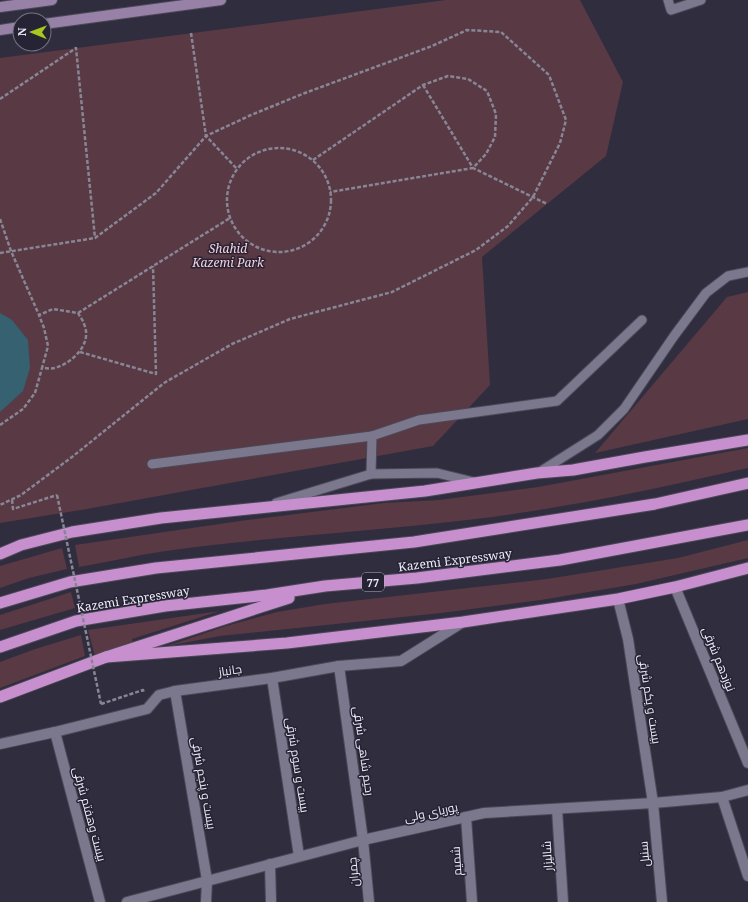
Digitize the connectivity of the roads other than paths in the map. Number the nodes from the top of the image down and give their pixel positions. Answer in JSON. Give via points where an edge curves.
{"nodes":[{"id":1,"x":52,"y":0,"type":"edge"},
{"id":2,"x":221,"y":0,"type":"edge"},
{"id":3,"x":668,"y":0,"type":"edge"},
{"id":4,"x":701,"y":0,"type":"edge"},
{"id":5,"x":0,"y":7,"type":"edge"},
{"id":6,"x":52,"y":23,"type":"edge"},
{"id":7,"x":12,"y":28,"type":"edge"},
{"id":8,"x":0,"y":30,"type":"edge"},
{"id":9,"x":748,"y":272,"type":"edge"},
{"id":10,"x":642,"y":320,"type":"dead end"},
{"id":11,"x":372,"y":436,"type":"junction"},
{"id":12,"x":748,"y":440,"type":"edge"},
{"id":13,"x":152,"y":464,"type":"dead end"},
{"id":14,"x":537,"y":473,"type":"junction"},
{"id":15,"x":371,"y":474,"type":"junction"},
{"id":16,"x":477,"y":483,"type":"junction"},
{"id":17,"x":748,"y":483,"type":"edge"},
{"id":18,"x":260,"y":508,"type":"junction"},
{"id":19,"x":748,"y":525,"type":"edge"},
{"id":20,"x":21,"y":545,"type":"junction"},
{"id":21,"x":0,"y":546,"type":"edge"},
{"id":22,"x":0,"y":554,"type":"edge"},
{"id":23,"x":748,"y":568,"type":"edge"},
{"id":24,"x":325,"y":586,"type":"junction"},
{"id":25,"x":675,"y":586,"type":"junction"},
{"id":26,"x":618,"y":599,"type":"junction"},
{"id":27,"x":0,"y":603,"type":"edge"},
{"id":28,"x":463,"y":622,"type":"junction"},
{"id":29,"x":0,"y":647,"type":"edge"},
{"id":30,"x":106,"y":657,"type":"junction"},
{"id":31,"x":339,"y":666,"type":"junction"},
{"id":32,"x":272,"y":678,"type":"junction"},
{"id":33,"x":175,"y":691,"type":"junction"},
{"id":34,"x":0,"y":697,"type":"edge"},
{"id":35,"x":55,"y":732,"type":"junction"},
{"id":36,"x":0,"y":744,"type":"edge"},
{"id":37,"x":748,"y":763,"type":"edge"},
{"id":38,"x":748,"y":790,"type":"edge"},
{"id":39,"x":722,"y":797,"type":"junction"},
{"id":40,"x":653,"y":803,"type":"junction"},
{"id":41,"x":557,"y":809,"type":"junction"},
{"id":42,"x":466,"y":817,"type":"junction"},
{"id":43,"x":363,"y":840,"type":"junction"},
{"id":44,"x":299,"y":856,"type":"junction"},
{"id":45,"x":270,"y":864,"type":"junction"},
{"id":46,"x":748,"y":876,"type":"edge"},
{"id":47,"x":207,"y":880,"type":"junction"},
{"id":48,"x":100,"y":902,"type":"edge"},
{"id":49,"x":127,"y":902,"type":"edge"},
{"id":50,"x":206,"y":902,"type":"edge"},
{"id":51,"x":271,"y":902,"type":"edge"},
{"id":52,"x":369,"y":902,"type":"edge"},
{"id":53,"x":472,"y":902,"type":"edge"},
{"id":54,"x":563,"y":902,"type":"edge"},
{"id":55,"x":662,"y":902,"type":"edge"}],
"edges":[{"from":1,"to":5,"type":"main road"},
{"from":2,"to":6,"type":"main road"},
{"from":3,"to":4,"type":"lane","via":[[671,10]]},
{"from":7,"to":8,"type":"main road"},
{"from":9,"to":14,"type":"lane","via":[[728,276],[706,293],[624,409],[598,435]]},
{"from":10,"to":11,"type":"lane","via":[[557,401],[419,420]]},
{"from":11,"to":13,"type":"lane"},
{"from":11,"to":15,"type":"lane"},
{"from":12,"to":14,"type":"highway","via":[[573,470]]},
{"from":14,"to":16,"type":"highway"},
{"from":15,"to":16,"type":"lane","via":[[437,473]]},
{"from":15,"to":18,"type":"lane"},
{"from":16,"to":18,"type":"highway"},
{"from":17,"to":27,"type":"highway","name":"Kazemi Expressway","via":[[655,504],[414,542],[156,568],[70,582]]},
{"from":18,"to":20,"type":"highway","via":[[161,518],[72,532]]},
{"from":19,"to":24,"type":"highway","name":"Kazemi Expressway","number":"77","via":[[560,560],[417,578]]},
{"from":20,"to":21,"type":"highway"},
{"from":20,"to":22,"type":"highway"},
{"from":23,"to":25,"type":"highway"},
{"from":24,"to":29,"type":"highway","name":"Kazemi Expressway","number":"77","via":[[76,620]]},
{"from":24,"to":30,"type":"highway"},
{"from":25,"to":26,"type":"highway"},
{"from":25,"to":37,"type":"street","name":"نوزدهم شرقی"},
{"from":26,"to":28,"type":"highway"},
{"from":26,"to":40,"type":"street","name":"بیست و یکم شرقی","via":[[628,639]]},
{"from":28,"to":30,"type":"highway","via":[[287,643]]},
{"from":28,"to":31,"type":"street","name":"جانباز","via":[[401,661]]},
{"from":30,"to":34,"type":"highway"},
{"from":31,"to":32,"type":"street","name":"جانباز"},
{"from":31,"to":43,"type":"street","name":"رحیم شاهی شرقی"},
{"from":32,"to":33,"type":"street","name":"جانباز"},
{"from":32,"to":44,"type":"street","name":"بیست و سوم شرقی"},
{"from":33,"to":35,"type":"street","name":"جانباز","via":[[160,695],[147,709]]},
{"from":33,"to":47,"type":"street","name":"بیست و پنجم شرقی"},
{"from":35,"to":36,"type":"street","name":"جانباز"},
{"from":35,"to":48,"type":"street","name":"بیست وهفتم شرقی"},
{"from":38,"to":39,"type":"street","name":"پوریای ولی"},
{"from":39,"to":40,"type":"street","name":"پوریای ولی"},
{"from":39,"to":46,"type":"street"},
{"from":40,"to":41,"type":"street","name":"پوریای ولی"},
{"from":40,"to":55,"type":"street","name":"سنبل"},
{"from":41,"to":42,"type":"street","name":"پوریای ولی","via":[[484,813]]},
{"from":41,"to":54,"type":"street","name":"شالیزار"},
{"from":42,"to":43,"type":"street","name":"پوریای ولی"},
{"from":42,"to":53,"type":"street","name":"شمیم"},
{"from":43,"to":44,"type":"street","name":"پوریای ولی"},
{"from":43,"to":52,"type":"street","name":"چمران"},
{"from":44,"to":45,"type":"street","name":"پوریای ولی"},
{"from":45,"to":47,"type":"street","name":"پوریای ولی"},
{"from":45,"to":51,"type":"street"},
{"from":47,"to":49,"type":"street","name":"پوریای ولی"},
{"from":47,"to":50,"type":"street","name":"بیست و پنجم شرقی"}]}
